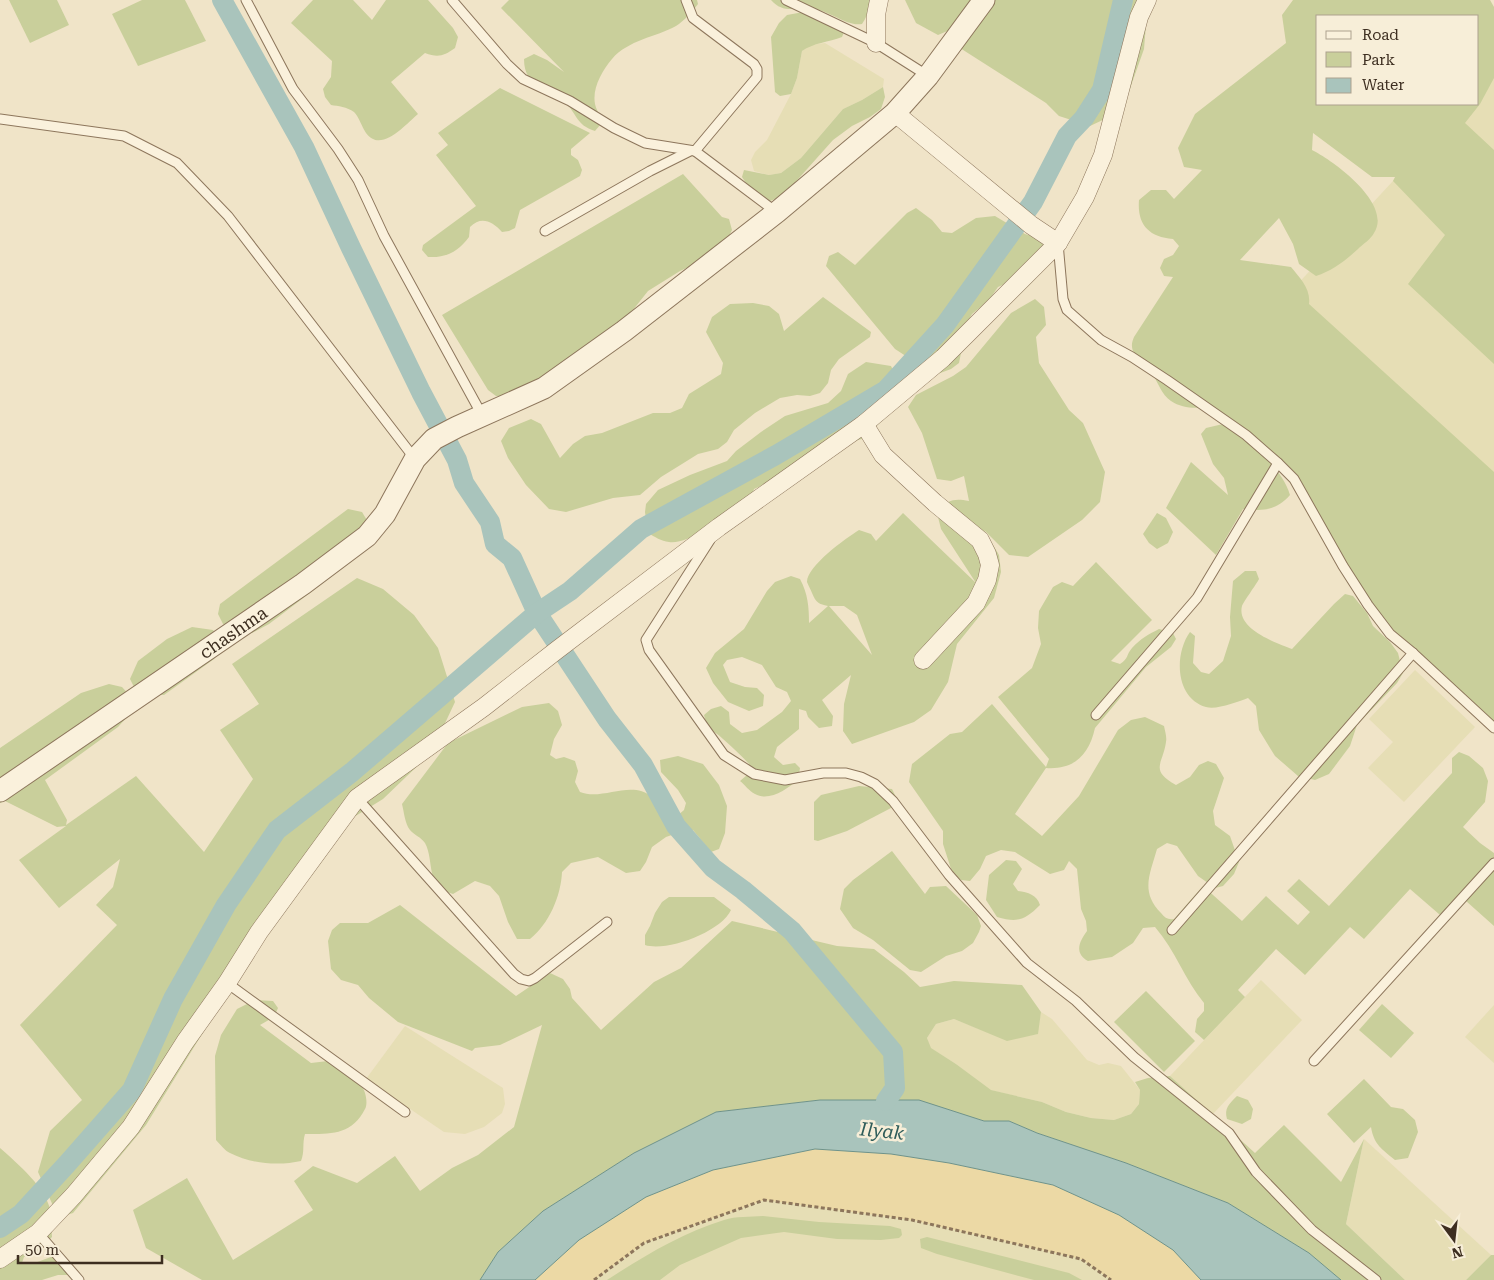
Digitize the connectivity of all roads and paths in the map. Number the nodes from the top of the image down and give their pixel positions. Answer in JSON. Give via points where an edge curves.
{"nodes":[{"id":1,"x":246,"y":0,"type":"edge"},
{"id":2,"x":452,"y":0,"type":"edge"},
{"id":3,"x":686,"y":0,"type":"edge"},
{"id":4,"x":786,"y":0,"type":"edge"},
{"id":5,"x":879,"y":0,"type":"edge"},
{"id":6,"x":984,"y":0,"type":"edge"},
{"id":7,"x":1147,"y":0,"type":"edge"},
{"id":8,"x":876,"y":43,"type":"junction"},
{"id":9,"x":928,"y":76,"type":"junction"},
{"id":10,"x":895,"y":113,"type":"junction"},
{"id":11,"x":0,"y":119,"type":"edge"},
{"id":12,"x":692,"y":151,"type":"junction"},
{"id":13,"x":777,"y":212,"type":"junction"},
{"id":14,"x":545,"y":231,"type":"dead end"},
{"id":15,"x":1058,"y":243,"type":"junction"},
{"id":16,"x":482,"y":415,"type":"junction"},
{"id":17,"x":864,"y":424,"type":"junction"},
{"id":18,"x":415,"y":459,"type":"junction"},
{"id":19,"x":1278,"y":463,"type":"junction"},
{"id":20,"x":719,"y":527,"type":"junction"},
{"id":21,"x":1413,"y":653,"type":"junction"},
{"id":22,"x":923,"y":660,"type":"dead end"},
{"id":23,"x":1096,"y":715,"type":"dead end"},
{"id":24,"x":1494,"y":728,"type":"edge"},
{"id":25,"x":0,"y":791,"type":"edge"},
{"id":26,"x":357,"y":798,"type":"junction"},
{"id":27,"x":1494,"y":863,"type":"edge"},
{"id":28,"x":608,"y":922,"type":"dead end"},
{"id":29,"x":1172,"y":930,"type":"dead end"},
{"id":30,"x":227,"y":983,"type":"junction"},
{"id":31,"x":1314,"y":1061,"type":"dead end"},
{"id":32,"x":405,"y":1112,"type":"dead end"},
{"id":33,"x":38,"y":1233,"type":"junction"},
{"id":34,"x":0,"y":1259,"type":"edge"},
{"id":35,"x":79,"y":1280,"type":"edge"},
{"id":36,"x":594,"y":1280,"type":"edge"},
{"id":37,"x":1111,"y":1280,"type":"edge"},
{"id":38,"x":1376,"y":1280,"type":"edge"}],
"edges":[{"from":1,"to":16,"type":"lane","via":[[293,90],[358,180],[384,236]]},
{"from":2,"to":12,"type":"lane","via":[[523,79],[645,143]]},
{"from":3,"to":12,"type":"lane","via":[[693,18],[754,64],[757,77]]},
{"from":4,"to":8,"type":"lane"},
{"from":5,"to":8,"type":"street"},
{"from":6,"to":9,"type":"street","name":"сhashma"},
{"from":7,"to":15,"type":"street","via":[[1139,17],[1103,155],[1086,196]]},
{"from":8,"to":9,"type":"lane"},
{"from":9,"to":10,"type":"street","name":"сhashma"},
{"from":10,"to":13,"type":"street","name":"сhashma"},
{"from":10,"to":15,"type":"street","via":[[1031,225]]},
{"from":11,"to":18,"type":"lane","via":[[124,136],[177,163],[228,216]]},
{"from":12,"to":13,"type":"lane"},
{"from":12,"to":14,"type":"lane","via":[[650,171]]},
{"from":13,"to":16,"type":"street","name":"сhashma","via":[[624,331],[544,388]]},
{"from":15,"to":17,"type":"street","via":[[942,358]]},
{"from":15,"to":19,"type":"lane","via":[[1063,299],[1067,310],[1076,319],[1101,340],[1139,361],[1246,435]]},
{"from":16,"to":18,"type":"street","name":"сhashma","via":[[434,439]]},
{"from":17,"to":20,"type":"street"},
{"from":17,"to":22,"type":"street","via":[[883,455],[980,540],[990,565],[976,603]]},
{"from":18,"to":25,"type":"street","name":"сhashma","via":[[385,514],[367,536],[303,584]]},
{"from":19,"to":21,"type":"lane","via":[[1294,479],[1368,605],[1390,634]]},
{"from":19,"to":23,"type":"lane","via":[[1197,598]]},
{"from":20,"to":26,"type":"street","via":[[484,708]]},
{"from":20,"to":38,"type":"lane","via":[[646,640],[649,650],[724,755],[754,774],[785,780],[823,773],[846,773],[875,784],[893,801],[949,876],[1027,963],[1076,1001],[1134,1057],[1229,1133],[1256,1172],[1312,1230]]},
{"from":21,"to":24,"type":"lane"},
{"from":21,"to":29,"type":"lane"},
{"from":26,"to":28,"type":"lane","via":[[521,979],[529,981],[535,978]]},
{"from":26,"to":30,"type":"street","via":[[259,932]]},
{"from":27,"to":31,"type":"lane"},
{"from":30,"to":32,"type":"lane"},
{"from":30,"to":33,"type":"street","via":[[131,1127]]},
{"from":33,"to":34,"type":"street"},
{"from":33,"to":35,"type":"lane"},
{"from":36,"to":37,"type":"path","via":[[644,1243],[764,1200],[912,1220],[1081,1259]]}]}
